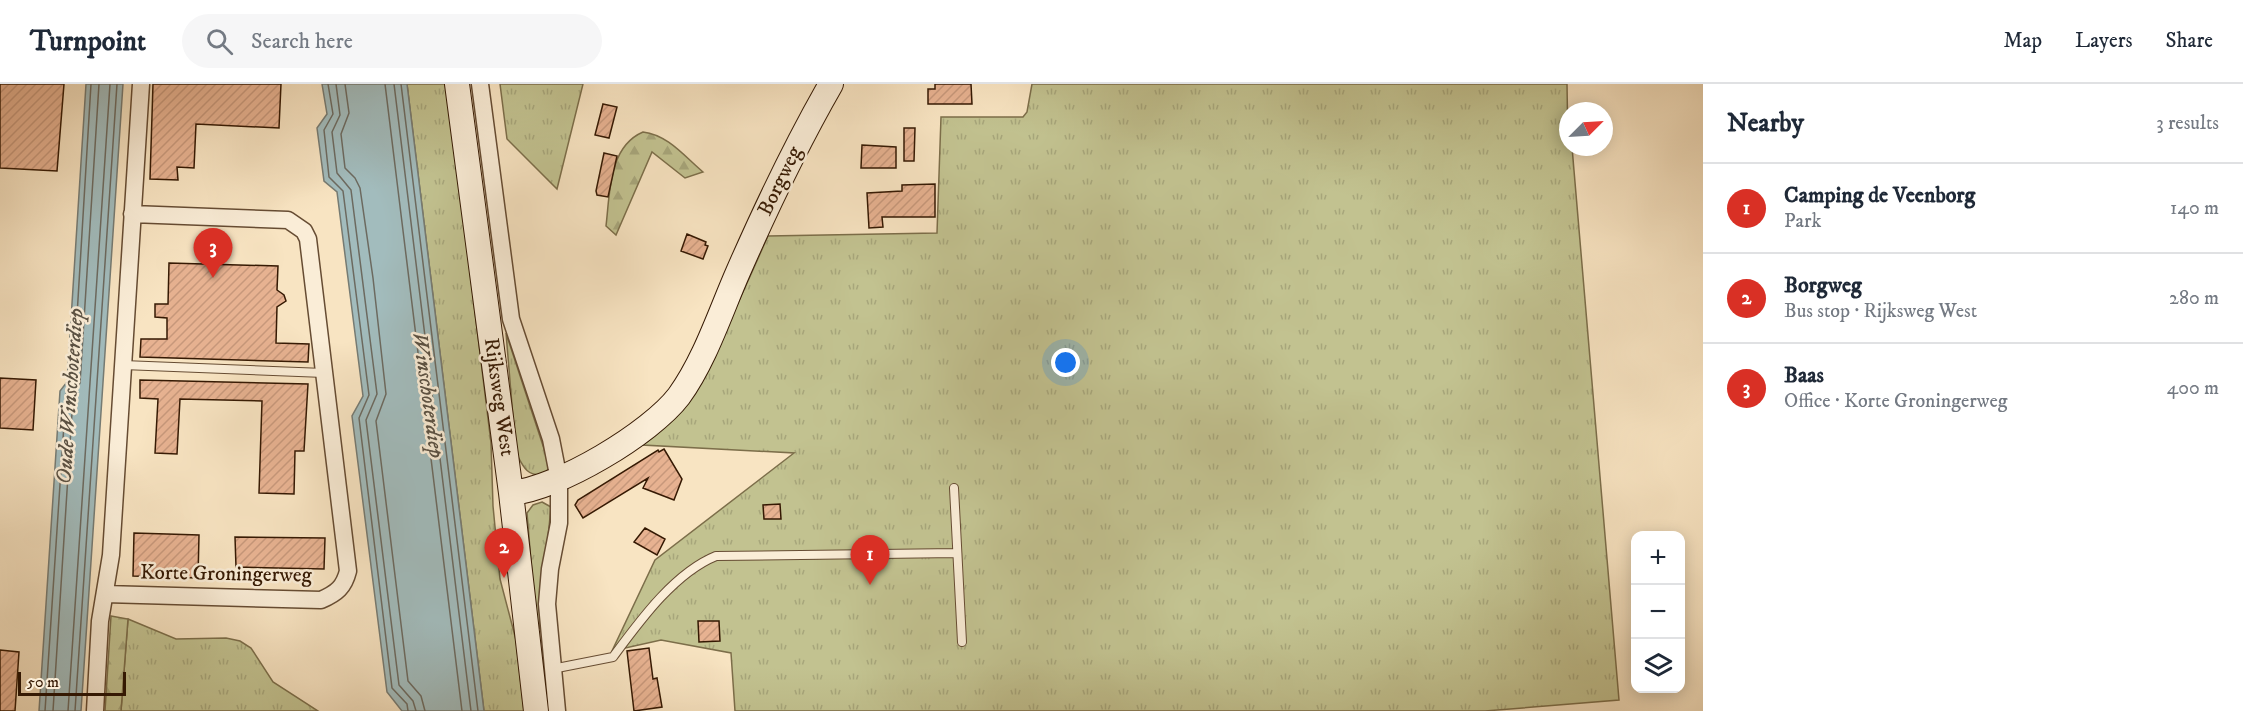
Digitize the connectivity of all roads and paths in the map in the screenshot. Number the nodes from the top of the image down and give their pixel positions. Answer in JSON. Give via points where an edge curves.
{"nodes":[{"id":1,"x":141,"y":84,"type":"edge"},
{"id":2,"x":457,"y":84,"type":"edge"},
{"id":3,"x":480,"y":84,"type":"edge"},
{"id":4,"x":831,"y":84,"type":"edge"},
{"id":5,"x":132,"y":214,"type":"junction"},
{"id":6,"x":123,"y":365,"type":"junction"},
{"id":7,"x":324,"y":373,"type":"junction"},
{"id":8,"x":559,"y":480,"type":"junction"},
{"id":9,"x":954,"y":488,"type":"dead end"},
{"id":10,"x":512,"y":493,"type":"junction"},
{"id":11,"x":957,"y":553,"type":"junction"},
{"id":12,"x":105,"y":594,"type":"junction"},
{"id":13,"x":962,"y":642,"type":"dead end"},
{"id":14,"x":552,"y":669,"type":"junction"},
{"id":15,"x":95,"y":711,"type":"edge"},
{"id":16,"x":536,"y":711,"type":"edge"},
{"id":17,"x":557,"y":711,"type":"edge"}],
"edges":[{"from":1,"to":5,"type":"street","name":"Korte Groningerweg"},
{"from":2,"to":10,"type":"main road","name":"Rijksweg West"},
{"from":3,"to":8,"type":"street","name":"Rijksweg West","via":[[511,319],[551,439]]},
{"from":4,"to":8,"type":"main road","name":"Borgweg","via":[[767,206],[685,387],[656,418]]},
{"from":5,"to":6,"type":"street","name":"Korte Groningerweg"},
{"from":5,"to":7,"type":"street","name":"Korte Groningerweg","via":[[288,220],[297,225],[308,239]]},
{"from":6,"to":7,"type":"lane"},
{"from":6,"to":12,"type":"street","name":"Korte Groningerweg"},
{"from":7,"to":12,"type":"street","name":"Korte Groningerweg","via":[[348,571],[344,585],[321,600]]},
{"from":8,"to":10,"type":"main road","name":"Borgweg"},
{"from":8,"to":14,"type":"street","name":"Rijksweg West","via":[[559,523],[547,604]]},
{"from":9,"to":11,"type":"lane"},
{"from":10,"to":16,"type":"main road","name":"Rijksweg West"},
{"from":11,"to":13,"type":"lane"},
{"from":11,"to":14,"type":"lane","via":[[716,556],[701,562],[645,613],[613,657]]},
{"from":12,"to":15,"type":"street","name":"Korte Groningerweg"},
{"from":14,"to":17,"type":"street","name":"Rijksweg West"}]}
